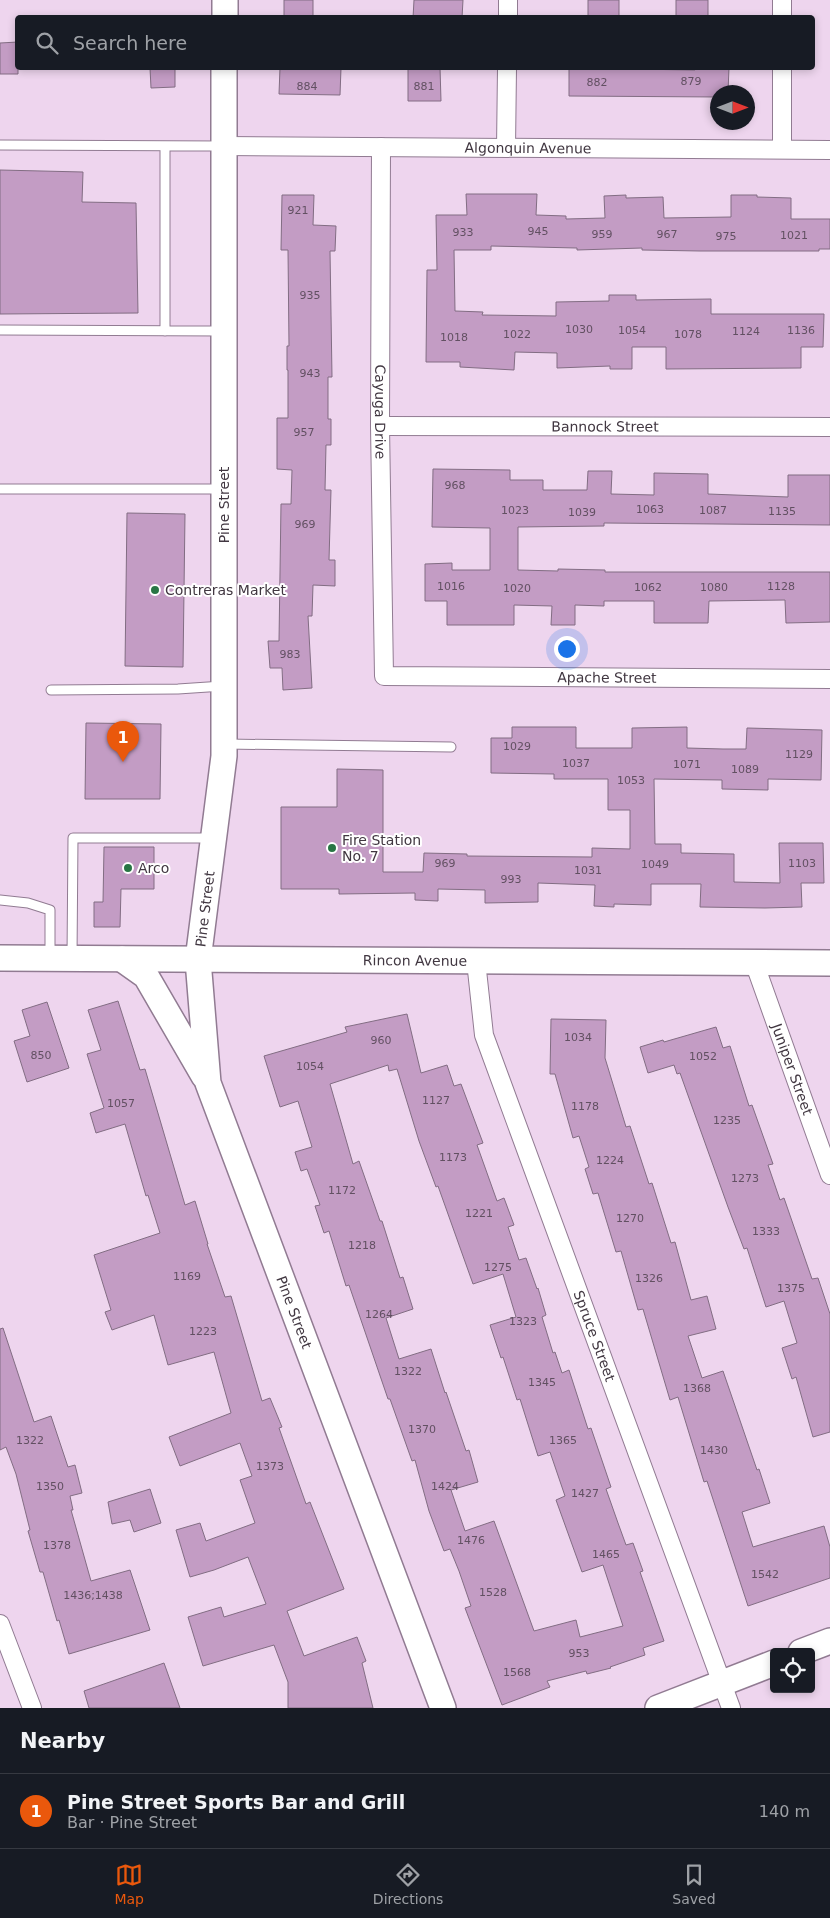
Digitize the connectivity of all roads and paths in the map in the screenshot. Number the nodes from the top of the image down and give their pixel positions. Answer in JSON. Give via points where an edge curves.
{"nodes":[{"id":1,"x":225,"y":0,"type":"edge"},
{"id":2,"x":508,"y":0,"type":"edge"},
{"id":3,"x":782,"y":0,"type":"edge"},
{"id":4,"x":224,"y":15,"type":"edge"},
{"id":5,"x":508,"y":15,"type":"edge"},
{"id":6,"x":782,"y":15,"type":"edge"},
{"id":7,"x":224,"y":70,"type":"edge"},
{"id":8,"x":507,"y":70,"type":"edge"},
{"id":9,"x":782,"y":70,"type":"edge"},
{"id":10,"x":0,"y":145,"type":"edge"},
{"id":11,"x":165,"y":146,"type":"junction"},
{"id":12,"x":224,"y":146,"type":"junction"},
{"id":13,"x":381,"y":147,"type":"junction"},
{"id":14,"x":506,"y":148,"type":"junction"},
{"id":15,"x":782,"y":149,"type":"junction"},
{"id":16,"x":830,"y":150,"type":"edge"},
{"id":17,"x":1,"y":330,"type":"edge"},
{"id":18,"x":165,"y":331,"type":"junction"},
{"id":19,"x":224,"y":332,"type":"junction"},
{"id":20,"x":380,"y":426,"type":"junction"},
{"id":21,"x":830,"y":427,"type":"edge"},
{"id":22,"x":0,"y":488,"type":"edge"},
{"id":23,"x":224,"y":489,"type":"junction"},
{"id":24,"x":384,"y":676,"type":"joint"},
{"id":25,"x":830,"y":680,"type":"edge"},
{"id":26,"x":224,"y":686,"type":"junction"},
{"id":27,"x":51,"y":690,"type":"dead end"},
{"id":28,"x":224,"y":744,"type":"junction"},
{"id":29,"x":451,"y":747,"type":"dead end"},
{"id":30,"x":214,"y":838,"type":"junction"},
{"id":31,"x":0,"y":900,"type":"edge"},
{"id":32,"x":0,"y":958,"type":"edge"},
{"id":33,"x":61,"y":959,"type":"junction"},
{"id":34,"x":122,"y":959,"type":"junction"},
{"id":35,"x":198,"y":960,"type":"junction"},
{"id":36,"x":476,"y":961,"type":"junction"},
{"id":37,"x":754,"y":962,"type":"junction"},
{"id":38,"x":830,"y":963,"type":"edge"},
{"id":39,"x":208,"y":1083,"type":"junction"},
{"id":40,"x":830,"y":1175,"type":"edge"},
{"id":41,"x":0,"y":1624,"type":"edge"},
{"id":42,"x":830,"y":1640,"type":"edge"},
{"id":43,"x":811,"y":1648,"type":"edge"},
{"id":44,"x":770,"y":1665,"type":"edge"},
{"id":45,"x":721,"y":1683,"type":"junction"},
{"id":46,"x":32,"y":1708,"type":"edge"},
{"id":47,"x":443,"y":1708,"type":"edge"},
{"id":48,"x":658,"y":1708,"type":"edge"},
{"id":49,"x":731,"y":1708,"type":"edge"}],
"edges":[{"from":1,"to":4,"type":"street"},
{"from":2,"to":5,"type":"street"},
{"from":3,"to":6,"type":"street"},
{"from":7,"to":12,"type":"street","name":"Pine Street"},
{"from":8,"to":14,"type":"street"},
{"from":9,"to":15,"type":"street"},
{"from":10,"to":11,"type":"lane"},
{"from":11,"to":12,"type":"lane"},
{"from":11,"to":18,"type":"lane"},
{"from":12,"to":13,"type":"street","name":"Algonquin Avenue"},
{"from":12,"to":19,"type":"street","name":"Pine Street"},
{"from":13,"to":14,"type":"street","name":"Algonquin Avenue"},
{"from":13,"to":20,"type":"street","name":"Cayuga Drive"},
{"from":14,"to":15,"type":"street","name":"Algonquin Avenue"},
{"from":15,"to":16,"type":"street","name":"Algonquin Avenue"},
{"from":17,"to":18,"type":"lane"},
{"from":18,"to":19,"type":"lane"},
{"from":19,"to":23,"type":"street","name":"Pine Street"},
{"from":20,"to":21,"type":"street","name":"Bannock Street"},
{"from":20,"to":24,"type":"street","name":"Cayuga Drive"},
{"from":22,"to":23,"type":"lane"},
{"from":23,"to":26,"type":"street","name":"Pine Street"},
{"from":24,"to":25,"type":"street","name":"Apache Street"},
{"from":26,"to":27,"type":"lane"},
{"from":26,"to":28,"type":"street","name":"Pine Street"},
{"from":28,"to":29,"type":"lane"},
{"from":28,"to":30,"type":"street","name":"Pine Street"},
{"from":30,"to":33,"type":"lane","via":[[73,838]]},
{"from":30,"to":35,"type":"street","name":"Pine Street"},
{"from":31,"to":33,"type":"lane","via":[[28,902],[50,910]]},
{"from":32,"to":33,"type":"street","name":"Rincon Avenue"},
{"from":33,"to":34,"type":"street","name":"Rincon Avenue"},
{"from":34,"to":35,"type":"street","name":"Rincon Avenue"},
{"from":34,"to":39,"type":"street","via":[[146,976]]},
{"from":35,"to":36,"type":"street","name":"Rincon Avenue"},
{"from":35,"to":39,"type":"street","name":"Pine Street"},
{"from":36,"to":37,"type":"street","name":"Rincon Avenue"},
{"from":36,"to":45,"type":"street","name":"Spruce Street","via":[[484,1034]]},
{"from":37,"to":38,"type":"street","name":"Rincon Avenue"},
{"from":37,"to":40,"type":"street","name":"Juniper Street"},
{"from":39,"to":47,"type":"street","name":"Pine Street"},
{"from":41,"to":46,"type":"street"},
{"from":42,"to":43,"type":"street"},
{"from":44,"to":45,"type":"street"},
{"from":45,"to":48,"type":"street"},
{"from":45,"to":49,"type":"street","name":"Spruce Street"}]}
